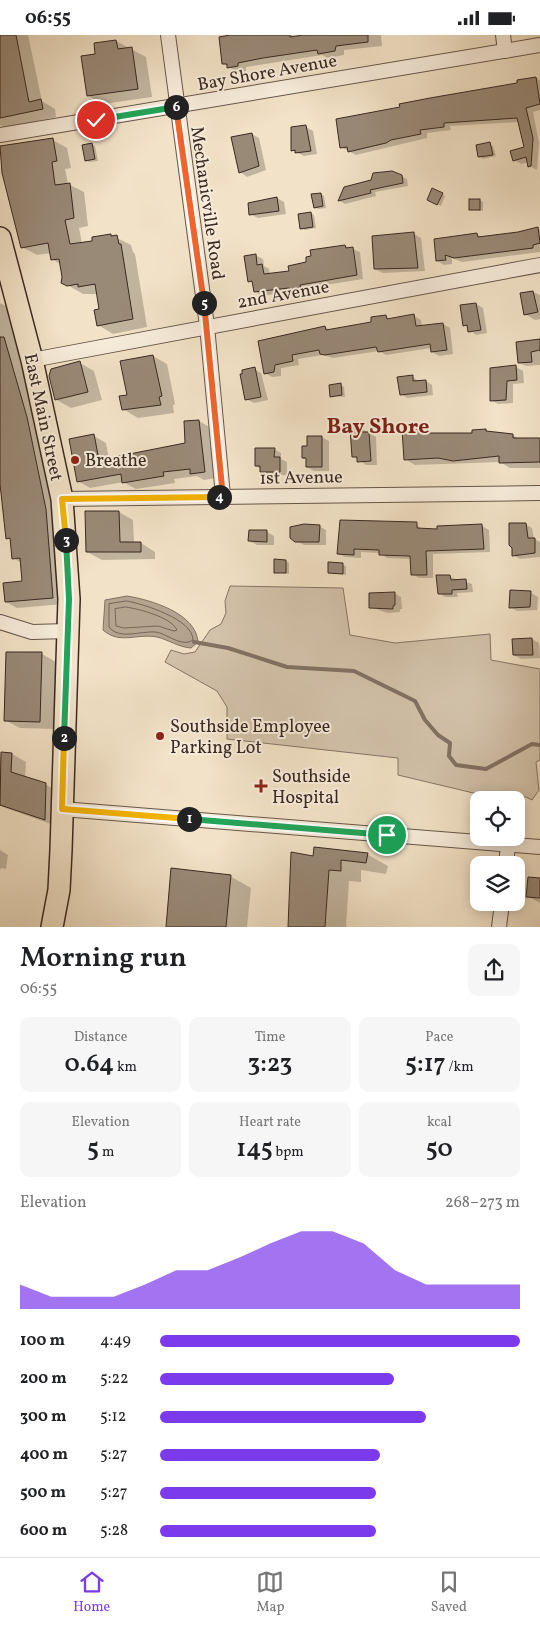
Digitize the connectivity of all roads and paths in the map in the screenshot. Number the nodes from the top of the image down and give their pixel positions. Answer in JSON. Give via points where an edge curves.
{"nodes":[{"id":1,"x":168,"y":35,"type":"edge"},
{"id":2,"x":503,"y":35,"type":"edge"},
{"id":3,"x":540,"y":45,"type":"edge"},
{"id":4,"x":505,"y":51,"type":"junction"},
{"id":5,"x":176,"y":106,"type":"junction"},
{"id":6,"x":0,"y":135,"type":"edge"},
{"id":7,"x":0,"y":238,"type":"edge"},
{"id":8,"x":540,"y":265,"type":"edge"},
{"id":9,"x":207,"y":326,"type":"junction"},
{"id":10,"x":32,"y":360,"type":"junction"},
{"id":11,"x":540,"y":493,"type":"edge"},
{"id":12,"x":223,"y":497,"type":"junction"},
{"id":13,"x":62,"y":499,"type":"junction"},
{"id":14,"x":0,"y":622,"type":"edge"},
{"id":15,"x":68,"y":631,"type":"junction"},
{"id":16,"x":62,"y":809,"type":"junction"},
{"id":17,"x":470,"y":842,"type":"edge"},
{"id":18,"x":524,"y":846,"type":"edge"},
{"id":19,"x":540,"y":847,"type":"edge"},
{"id":20,"x":501,"y":911,"type":"edge"},
{"id":21,"x":52,"y":927,"type":"edge"},
{"id":22,"x":499,"y":927,"type":"edge"}],
"edges":[{"from":1,"to":5,"type":"street","name":"Mechanicville Road"},
{"from":2,"to":4,"type":"street"},
{"from":3,"to":4,"type":"street","name":"Bay Shore Avenue"},
{"from":4,"to":5,"type":"street","name":"Bay Shore Avenue"},
{"from":5,"to":6,"type":"street","name":"Bay Shore Avenue"},
{"from":5,"to":9,"type":"street","name":"Mechanicville Road"},
{"from":7,"to":10,"type":"main road","name":"East Main Street"},
{"from":8,"to":9,"type":"street","name":"2nd Avenue"},
{"from":9,"to":10,"type":"street","name":"2nd Avenue"},
{"from":9,"to":12,"type":"street","name":"Mechanicville Road"},
{"from":10,"to":13,"type":"main road","name":"East Main Street"},
{"from":11,"to":12,"type":"street","name":"1st Avenue"},
{"from":12,"to":13,"type":"street","name":"1st Avenue"},
{"from":13,"to":15,"type":"main road","name":"East Main Street","via":[[69,591]]},
{"from":14,"to":15,"type":"street","via":[[32,632]]},
{"from":15,"to":16,"type":"main road","name":"East Main Street"},
{"from":16,"to":17,"type":"street"},
{"from":16,"to":21,"type":"main road","name":"East Main Street","via":[[59,890]]},
{"from":18,"to":19,"type":"street"},
{"from":20,"to":22,"type":"street"}]}
